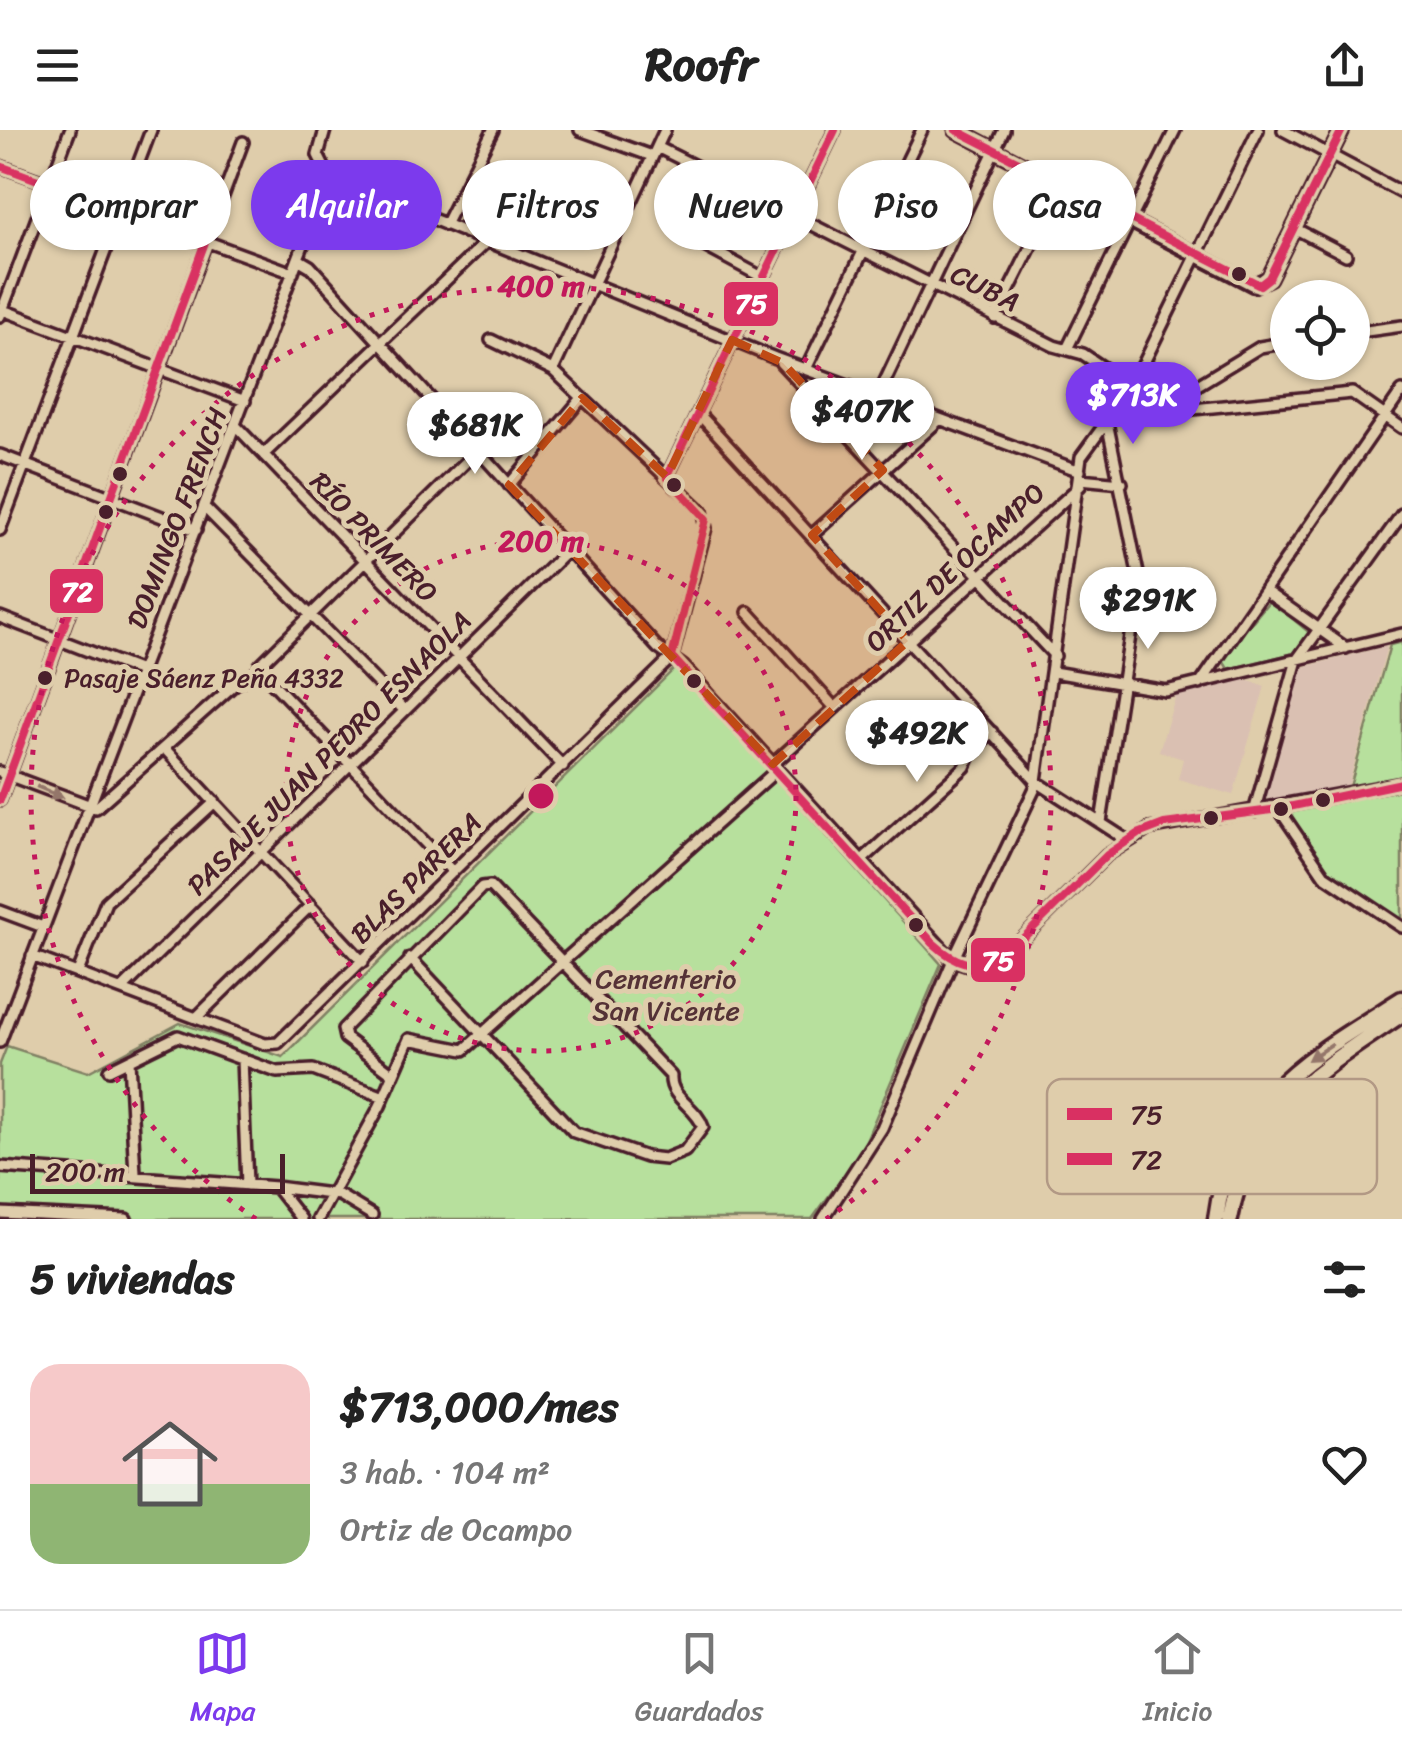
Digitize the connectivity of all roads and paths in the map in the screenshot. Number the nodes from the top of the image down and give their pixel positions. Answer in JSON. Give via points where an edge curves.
{"nodes":[{"id":1,"x":70,"y":130,"type":"edge"},
{"id":2,"x":151,"y":130,"type":"edge"},
{"id":3,"x":325,"y":130,"type":"edge"},
{"id":4,"x":493,"y":130,"type":"edge"},
{"id":5,"x":580,"y":130,"type":"edge"},
{"id":6,"x":665,"y":130,"type":"edge"},
{"id":7,"x":835,"y":130,"type":"edge"},
{"id":8,"x":922,"y":130,"type":"edge"},
{"id":9,"x":956,"y":130,"type":"edge"},
{"id":10,"x":1004,"y":130,"type":"edge"},
{"id":11,"x":1174,"y":130,"type":"edge"},
{"id":12,"x":1258,"y":130,"type":"edge"},
{"id":13,"x":1284,"y":130,"type":"edge"},
{"id":14,"x":1342,"y":130,"type":"edge"},
{"id":15,"x":243,"y":142,"type":"dead end"},
{"id":16,"x":994,"y":150,"type":"junction"},
{"id":17,"x":655,"y":152,"type":"junction"},
{"id":18,"x":1330,"y":154,"type":"junction"},
{"id":19,"x":59,"y":160,"type":"edge"},
{"id":20,"x":140,"y":160,"type":"edge"},
{"id":21,"x":320,"y":160,"type":"edge"},
{"id":22,"x":672,"y":160,"type":"edge"},
{"id":23,"x":1013,"y":160,"type":"edge"},
{"id":24,"x":0,"y":166,"type":"edge"},
{"id":25,"x":818,"y":166,"type":"edge"},
{"id":26,"x":231,"y":174,"type":"edge"},
{"id":27,"x":30,"y":178,"type":"edge"},
{"id":28,"x":1402,"y":193,"type":"edge"},
{"id":29,"x":1136,"y":208,"type":"edge"},
{"id":30,"x":442,"y":223,"type":"edge"},
{"id":31,"x":1136,"y":223,"type":"edge"},
{"id":32,"x":446,"y":225,"type":"junction"},
{"id":33,"x":1294,"y":228,"type":"junction"},
{"id":34,"x":818,"y":229,"type":"edge"},
{"id":35,"x":462,"y":231,"type":"edge"},
{"id":36,"x":30,"y":235,"type":"edge"},
{"id":37,"x":106,"y":250,"type":"edge"},
{"id":38,"x":202,"y":250,"type":"edge"},
{"id":39,"x":227,"y":250,"type":"edge"},
{"id":40,"x":301,"y":250,"type":"edge"},
{"id":41,"x":477,"y":250,"type":"edge"},
{"id":42,"x":510,"y":250,"type":"edge"},
{"id":43,"x":712,"y":250,"type":"edge"},
{"id":44,"x":776,"y":250,"type":"edge"},
{"id":45,"x":1030,"y":250,"type":"edge"},
{"id":46,"x":1115,"y":250,"type":"edge"},
{"id":47,"x":863,"y":252,"type":"junction"},
{"id":48,"x":1196,"y":254,"type":"junction"},
{"id":49,"x":1346,"y":255,"type":"dead end"},
{"id":50,"x":298,"y":259,"type":"junction"},
{"id":51,"x":292,"y":273,"type":"junction"},
{"id":52,"x":762,"y":277,"type":"junction"},
{"id":53,"x":593,"y":282,"type":"junction"},
{"id":54,"x":928,"y":285,"type":"junction"},
{"id":55,"x":1,"y":312,"type":"edge"},
{"id":56,"x":996,"y":318,"type":"junction"},
{"id":57,"x":1402,"y":326,"type":"edge"},
{"id":58,"x":1370,"y":330,"type":"edge"},
{"id":59,"x":73,"y":336,"type":"junction"},
{"id":60,"x":492,"y":340,"type":"dead end"},
{"id":61,"x":732,"y":340,"type":"junction"},
{"id":62,"x":378,"y":344,"type":"junction"},
{"id":63,"x":1270,"y":347,"type":"edge"},
{"id":64,"x":1066,"y":349,"type":"junction"},
{"id":65,"x":775,"y":358,"type":"junction"},
{"id":66,"x":807,"y":367,"type":"junction"},
{"id":67,"x":158,"y":368,"type":"junction"},
{"id":68,"x":553,"y":370,"type":"junction"},
{"id":69,"x":1130,"y":390,"type":"junction"},
{"id":70,"x":1402,"y":391,"type":"edge"},
{"id":71,"x":878,"y":396,"type":"junction"},
{"id":72,"x":582,"y":398,"type":"junction"},
{"id":73,"x":245,"y":401,"type":"junction"},
{"id":74,"x":1153,"y":413,"type":"junction"},
{"id":75,"x":698,"y":414,"type":"junction"},
{"id":76,"x":1382,"y":414,"type":"junction"},
{"id":77,"x":938,"y":420,"type":"junction"},
{"id":78,"x":1107,"y":421,"type":"junction"},
{"id":79,"x":236,"y":426,"type":"junction"},
{"id":80,"x":1402,"y":428,"type":"edge"},
{"id":81,"x":477,"y":451,"type":"junction"},
{"id":82,"x":264,"y":454,"type":"junction"},
{"id":83,"x":0,"y":455,"type":"edge"},
{"id":84,"x":25,"y":464,"type":"junction"},
{"id":85,"x":883,"y":470,"type":"junction"},
{"id":86,"x":666,"y":477,"type":"junction"},
{"id":87,"x":1080,"y":479,"type":"junction"},
{"id":88,"x":1122,"y":483,"type":"junction"},
{"id":89,"x":509,"y":485,"type":"junction"},
{"id":90,"x":110,"y":498,"type":"junction"},
{"id":91,"x":205,"y":508,"type":"junction"},
{"id":92,"x":1402,"y":514,"type":"edge"},
{"id":93,"x":0,"y":530,"type":"edge"},
{"id":94,"x":196,"y":530,"type":"junction"},
{"id":95,"x":812,"y":535,"type":"junction"},
{"id":96,"x":568,"y":549,"type":"junction"},
{"id":97,"x":366,"y":560,"type":"junction"},
{"id":98,"x":980,"y":576,"type":"junction"},
{"id":99,"x":1265,"y":591,"type":"junction"},
{"id":100,"x":310,"y":612,"type":"junction"},
{"id":101,"x":748,"y":612,"type":"dead end"},
{"id":102,"x":0,"y":617,"type":"edge"},
{"id":103,"x":1319,"y":630,"type":"junction"},
{"id":104,"x":1402,"y":634,"type":"edge"},
{"id":105,"x":60,"y":640,"type":"junction"},
{"id":106,"x":908,"y":641,"type":"junction"},
{"id":107,"x":1346,"y":648,"type":"junction"},
{"id":108,"x":458,"y":656,"type":"junction"},
{"id":109,"x":1055,"y":656,"type":"junction"},
{"id":110,"x":672,"y":657,"type":"junction"},
{"id":111,"x":1297,"y":660,"type":"junction"},
{"id":112,"x":258,"y":669,"type":"junction"},
{"id":113,"x":143,"y":672,"type":"junction"},
{"id":114,"x":1053,"y":672,"type":"junction"},
{"id":115,"x":1200,"y":684,"type":"junction"},
{"id":116,"x":1123,"y":685,"type":"junction"},
{"id":117,"x":834,"y":708,"type":"junction"},
{"id":118,"x":404,"y":710,"type":"junction"},
{"id":119,"x":992,"y":732,"type":"junction"},
{"id":120,"x":164,"y":748,"type":"junction"},
{"id":121,"x":351,"y":765,"type":"junction"},
{"id":122,"x":562,"y":766,"type":"junction"},
{"id":123,"x":776,"y":767,"type":"junction"},
{"id":124,"x":5,"y":774,"type":"edge"},
{"id":125,"x":1037,"y":782,"type":"junction"},
{"id":126,"x":1402,"y":783,"type":"edge"},
{"id":127,"x":0,"y":800,"type":"edge"},
{"id":128,"x":215,"y":802,"type":"junction"},
{"id":129,"x":90,"y":809,"type":"junction"},
{"id":130,"x":1278,"y":809,"type":"junction"},
{"id":131,"x":1254,"y":812,"type":"junction"},
{"id":132,"x":1101,"y":822,"type":"junction"},
{"id":133,"x":1127,"y":840,"type":"junction"},
{"id":134,"x":264,"y":854,"type":"junction"},
{"id":135,"x":862,"y":862,"type":"junction"},
{"id":136,"x":453,"y":872,"type":"junction"},
{"id":137,"x":311,"y":905,"type":"junction"},
{"id":138,"x":0,"y":911,"type":"edge"},
{"id":139,"x":1402,"y":926,"type":"edge"},
{"id":140,"x":43,"y":927,"type":"junction"},
{"id":141,"x":32,"y":956,"type":"junction"},
{"id":142,"x":410,"y":958,"type":"junction"},
{"id":143,"x":562,"y":959,"type":"junction"},
{"id":144,"x":953,"y":960,"type":"junction"},
{"id":145,"x":363,"y":962,"type":"junction"},
{"id":146,"x":78,"y":972,"type":"junction"},
{"id":147,"x":122,"y":989,"type":"junction"},
{"id":148,"x":1402,"y":998,"type":"edge"},
{"id":149,"x":1402,"y":1014,"type":"edge"},
{"id":150,"x":197,"y":1017,"type":"junction"},
{"id":151,"x":482,"y":1034,"type":"junction"},
{"id":152,"x":0,"y":1042,"type":"edge"},
{"id":153,"x":242,"y":1059,"type":"junction"},
{"id":154,"x":129,"y":1060,"type":"junction"},
{"id":155,"x":109,"y":1070,"type":"dead end"},
{"id":156,"x":393,"y":1074,"type":"junction"},
{"id":157,"x":1287,"y":1079,"type":"edge"},
{"id":158,"x":1315,"y":1079,"type":"edge"},
{"id":159,"x":384,"y":1096,"type":"junction"},
{"id":160,"x":0,"y":1168,"type":"edge"},
{"id":161,"x":136,"y":1174,"type":"junction"},
{"id":162,"x":247,"y":1185,"type":"junction"},
{"id":163,"x":276,"y":1187,"type":"junction"},
{"id":164,"x":332,"y":1194,"type":"junction"},
{"id":165,"x":1221,"y":1194,"type":"edge"},
{"id":166,"x":1237,"y":1194,"type":"edge"},
{"id":167,"x":0,"y":1213,"type":"edge"},
{"id":168,"x":372,"y":1215,"type":"dead end"},
{"id":169,"x":64,"y":1218,"type":"edge"},
{"id":170,"x":126,"y":1219,"type":"edge"},
{"id":171,"x":301,"y":1219,"type":"edge"},
{"id":172,"x":318,"y":1219,"type":"edge"},
{"id":173,"x":824,"y":1219,"type":"edge"},
{"id":174,"x":1216,"y":1219,"type":"edge"},
{"id":175,"x":1230,"y":1219,"type":"edge"}],
"edges":[{"from":1,"to":19,"type":"street"},
{"from":2,"to":20,"type":"street"},
{"from":3,"to":21,"type":"street"},
{"from":4,"to":32,"type":"street"},
{"from":5,"to":17,"type":"street","name":"CUBA"},
{"from":6,"to":17,"type":"street"},
{"from":7,"to":25,"type":"street"},
{"from":8,"to":47,"type":"street"},
{"from":9,"to":16,"type":"street"},
{"from":10,"to":16,"type":"street"},
{"from":11,"to":29,"type":"street"},
{"from":12,"to":48,"type":"street"},
{"from":13,"to":18,"type":"street"},
{"from":14,"to":18,"type":"street"},
{"from":15,"to":26,"type":"street"},
{"from":16,"to":23,"type":"street"},
{"from":16,"to":54,"type":"street"},
{"from":17,"to":22,"type":"street","name":"CUBA"},
{"from":17,"to":53,"type":"street"},
{"from":18,"to":28,"type":"street"},
{"from":18,"to":33,"type":"street"},
{"from":24,"to":27,"type":"street"},
{"from":30,"to":32,"type":"street"},
{"from":31,"to":48,"type":"street"},
{"from":32,"to":35,"type":"street"},
{"from":33,"to":48,"type":"street","via":[[1260,284]]},
{"from":33,"to":49,"type":"street"},
{"from":34,"to":47,"type":"street","name":"CUBA"},
{"from":36,"to":55,"type":"street"},
{"from":37,"to":59,"type":"street"},
{"from":38,"to":67,"type":"street"},
{"from":39,"to":51,"type":"street"},
{"from":40,"to":50,"type":"street","name":"DOMINGO FRENCH"},
{"from":41,"to":62,"type":"street"},
{"from":42,"to":53,"type":"street"},
{"from":43,"to":52,"type":"street"},
{"from":44,"to":52,"type":"street"},
{"from":45,"to":56,"type":"street"},
{"from":46,"to":64,"type":"street"},
{"from":47,"to":54,"type":"street","name":"CUBA"},
{"from":47,"to":66,"type":"street"},
{"from":48,"to":69,"type":"street"},
{"from":50,"to":51,"type":"street","name":"DOMINGO FRENCH"},
{"from":50,"to":62,"type":"street"},
{"from":51,"to":73,"type":"street","name":"DOMINGO FRENCH"},
{"from":52,"to":61,"type":"street"},
{"from":53,"to":61,"type":"street"},
{"from":53,"to":68,"type":"street"},
{"from":54,"to":56,"type":"street","name":"CUBA"},
{"from":54,"to":71,"type":"street"},
{"from":55,"to":59,"type":"street"},
{"from":56,"to":64,"type":"street","name":"CUBA"},
{"from":57,"to":58,"type":"street"},
{"from":59,"to":67,"type":"street"},
{"from":59,"to":84,"type":"street"},
{"from":60,"to":68,"type":"street"},
{"from":61,"to":65,"type":"street"},
{"from":61,"to":75,"type":"street"},
{"from":62,"to":81,"type":"street"},
{"from":62,"to":82,"type":"street"},
{"from":63,"to":74,"type":"street"},
{"from":64,"to":69,"type":"street","name":"CUBA"},
{"from":65,"to":66,"type":"street"},
{"from":65,"to":85,"type":"street"},
{"from":66,"to":71,"type":"street"},
{"from":67,"to":73,"type":"street"},
{"from":67,"to":90,"type":"street"},
{"from":68,"to":72,"type":"street"},
{"from":69,"to":74,"type":"street","name":"CUBA"},
{"from":69,"to":78,"type":"street"},
{"from":70,"to":76,"type":"street"},
{"from":71,"to":77,"type":"street"},
{"from":72,"to":86,"type":"street"},
{"from":72,"to":89,"type":"street"},
{"from":73,"to":79,"type":"street","name":"DOMINGO FRENCH"},
{"from":74,"to":76,"type":"street","via":[[1352,393]]},
{"from":75,"to":86,"type":"street"},
{"from":75,"to":95,"type":"street"},
{"from":76,"to":80,"type":"street"},
{"from":76,"to":99,"type":"street"},
{"from":77,"to":85,"type":"street"},
{"from":77,"to":87,"type":"street"},
{"from":78,"to":87,"type":"street","via":[[1083,453]]},
{"from":78,"to":88,"type":"street"},
{"from":79,"to":82,"type":"street","name":"RÍO PRIMERO"},
{"from":79,"to":91,"type":"street","name":"DOMINGO FRENCH"},
{"from":81,"to":89,"type":"street"},
{"from":81,"to":97,"type":"street"},
{"from":82,"to":97,"type":"street","name":"RÍO PRIMERO"},
{"from":83,"to":84,"type":"street"},
{"from":84,"to":90,"type":"street"},
{"from":84,"to":93,"type":"street"},
{"from":85,"to":95,"type":"street"},
{"from":85,"to":98,"type":"street"},
{"from":86,"to":110,"type":"street","via":[[706,519]]},
{"from":87,"to":88,"type":"street"},
{"from":87,"to":98,"type":"street","name":"ORTIZ DE OCAMPO"},
{"from":87,"to":109,"type":"street"},
{"from":88,"to":116,"type":"street","via":[[1139,578]]},
{"from":89,"to":96,"type":"street"},
{"from":90,"to":94,"type":"street"},
{"from":90,"to":105,"type":"street"},
{"from":91,"to":94,"type":"street","name":"DOMINGO FRENCH"},
{"from":91,"to":100,"type":"street"},
{"from":92,"to":103,"type":"street"},
{"from":94,"to":113,"type":"street","name":"DOMINGO FRENCH"},
{"from":95,"to":106,"type":"street"},
{"from":96,"to":108,"type":"street","name":"PASAJE JUAN PEDRO ESNAOLA"},
{"from":96,"to":110,"type":"street"},
{"from":97,"to":100,"type":"street"},
{"from":97,"to":108,"type":"street","name":"RÍO PRIMERO"},
{"from":98,"to":106,"type":"street","name":"ORTIZ DE OCAMPO"},
{"from":98,"to":109,"type":"street"},
{"from":99,"to":103,"type":"street"},
{"from":99,"to":115,"type":"street"},
{"from":100,"to":112,"type":"street"},
{"from":100,"to":118,"type":"street"},
{"from":101,"to":117,"type":"street"},
{"from":102,"to":105,"type":"street"},
{"from":103,"to":107,"type":"street"},
{"from":103,"to":111,"type":"street"},
{"from":104,"to":107,"type":"street"},
{"from":105,"to":113,"type":"street"},
{"from":105,"to":124,"type":"street"},
{"from":106,"to":117,"type":"street","name":"ORTIZ DE OCAMPO"},
{"from":106,"to":119,"type":"street"},
{"from":107,"to":111,"type":"street"},
{"from":108,"to":118,"type":"street","name":"PASAJE JUAN PEDRO ESNAOLA"},
{"from":108,"to":122,"type":"street","name":"RÍO PRIMERO"},
{"from":109,"to":114,"type":"street"},
{"from":110,"to":122,"type":"street","name":"BLAS PARERA"},
{"from":110,"to":123,"type":"street"},
{"from":111,"to":115,"type":"street"},
{"from":111,"to":131,"type":"street"},
{"from":112,"to":120,"type":"street"},
{"from":112,"to":121,"type":"street"},
{"from":113,"to":129,"type":"street","name":"DOMINGO FRENCH"},
{"from":114,"to":116,"type":"street"},
{"from":114,"to":125,"type":"street"},
{"from":115,"to":116,"type":"street","via":[[1166,691]]},
{"from":116,"to":132,"type":"street"},
{"from":117,"to":123,"type":"street","name":"ORTIZ DE OCAMPO"},
{"from":118,"to":121,"type":"street","name":"PASAJE JUAN PEDRO ESNAOLA"},
{"from":119,"to":125,"type":"street"},
{"from":119,"to":135,"type":"street"},
{"from":120,"to":128,"type":"street"},
{"from":120,"to":129,"type":"street"},
{"from":121,"to":134,"type":"street","name":"PASAJE JUAN PEDRO ESNAOLA"},
{"from":121,"to":136,"type":"street"},
{"from":122,"to":136,"type":"street","name":"BLAS PARERA"},
{"from":123,"to":135,"type":"street"},
{"from":123,"to":143,"type":"street","name":"ORTIZ DE OCAMPO"},
{"from":124,"to":127,"type":"street"},
{"from":124,"to":129,"type":"street","one_way":true},
{"from":125,"to":132,"type":"street"},
{"from":125,"to":144,"type":"street"},
{"from":126,"to":130,"type":"street"},
{"from":128,"to":134,"type":"street"},
{"from":128,"to":146,"type":"street","via":[[106,902]]},
{"from":129,"to":140,"type":"street","name":"DOMINGO FRENCH"},
{"from":130,"to":131,"type":"street"},
{"from":130,"to":139,"type":"street","via":[[1324,875]]},
{"from":131,"to":133,"type":"street","via":[[1164,824]]},
{"from":132,"to":133,"type":"street"},
{"from":133,"to":144,"type":"street","via":[[1003,958],[978,968]]},
{"from":134,"to":137,"type":"street"},
{"from":134,"to":147,"type":"street","name":"PASAJE JUAN PEDRO ESNAOLA"},
{"from":135,"to":144,"type":"street"},
{"from":136,"to":145,"type":"street","name":"BLAS PARERA"},
{"from":137,"to":145,"type":"street"},
{"from":137,"to":150,"type":"street"},
{"from":138,"to":140,"type":"street"},
{"from":140,"to":141,"type":"street","name":"DOMINGO FRENCH"},
{"from":141,"to":146,"type":"street"},
{"from":141,"to":152,"type":"street","name":"DOMINGO FRENCH"},
{"from":142,"to":143,"type":"street","via":[[490,886]]},
{"from":142,"to":151,"type":"street"},
{"from":142,"to":156,"type":"street","via":[[342,1029]]},
{"from":143,"to":151,"type":"street","name":"ORTIZ DE OCAMPO"},
{"from":143,"to":151,"type":"street","via":[[672,1076],[674,1091],[700,1118],[701,1134],[685,1151],[654,1159],[574,1132]]},
{"from":144,"to":173,"type":"street","via":[[882,1128]]},
{"from":145,"to":150,"type":"street","name":"BLAS PARERA","via":[[274,1044]]},
{"from":146,"to":147,"type":"street"},
{"from":147,"to":150,"type":"street"},
{"from":148,"to":157,"type":"main road","one_way":true},
{"from":149,"to":158,"type":"main road"},
{"from":151,"to":156,"type":"street","via":[[460,1052],[412,1037]]},
{"from":153,"to":154,"type":"street","via":[[178,1036]]},
{"from":153,"to":159,"type":"street","via":[[282,1072],[313,1070]]},
{"from":153,"to":162,"type":"street"},
{"from":154,"to":155,"type":"street"},
{"from":154,"to":161,"type":"street"},
{"from":156,"to":159,"type":"street"},
{"from":159,"to":164,"type":"street"},
{"from":160,"to":161,"type":"street"},
{"from":161,"to":162,"type":"street"},
{"from":162,"to":163,"type":"street"},
{"from":163,"to":164,"type":"street"},
{"from":163,"to":171,"type":"street"},
{"from":164,"to":168,"type":"street"},
{"from":164,"to":172,"type":"street"},
{"from":165,"to":174,"type":"main road","one_way":true},
{"from":166,"to":175,"type":"main road"},
{"from":167,"to":169,"type":"street"},
{"from":169,"to":170,"type":"street"}]}
